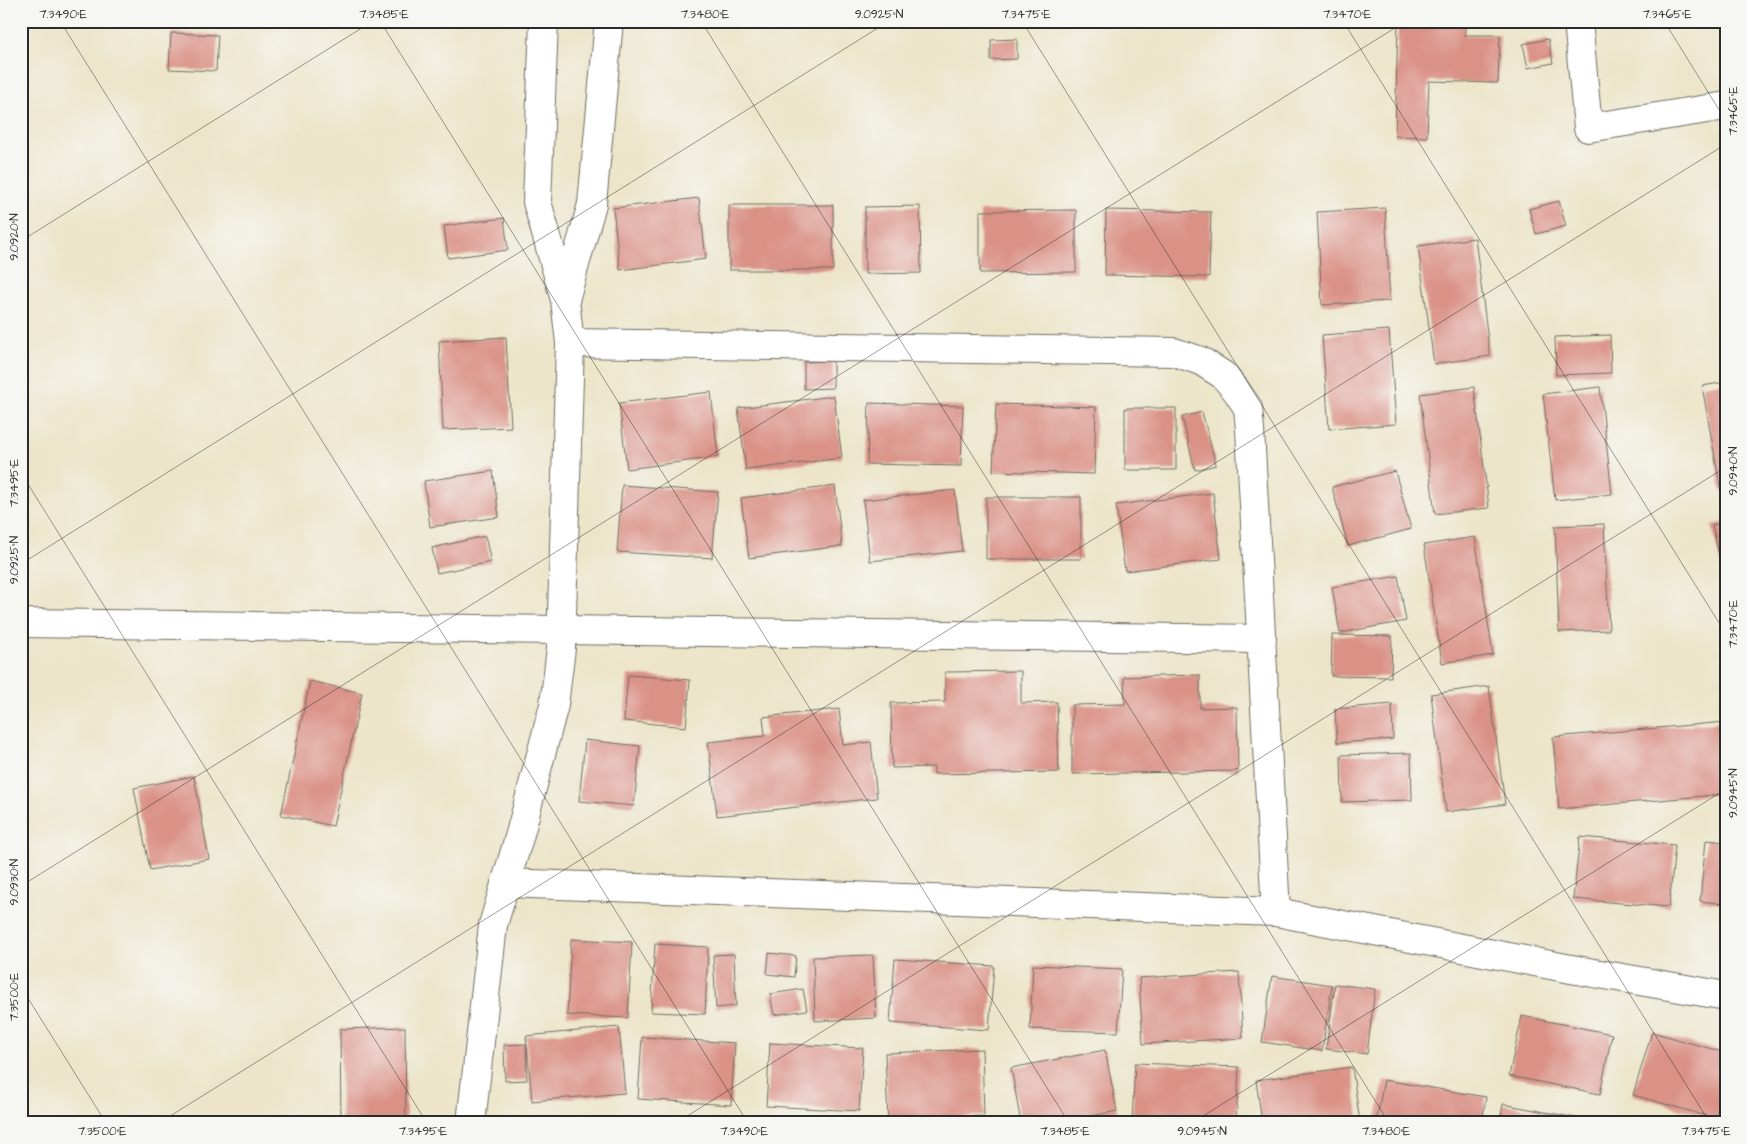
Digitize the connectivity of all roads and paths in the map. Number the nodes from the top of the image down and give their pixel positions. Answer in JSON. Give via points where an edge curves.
{"nodes":[{"id":1,"x":544,"y":21,"type":"edge"},
{"id":2,"x":610,"y":21,"type":"edge"},
{"id":3,"x":1578,"y":21,"type":"edge"},
{"id":4,"x":1726,"y":106,"type":"edge"},
{"id":5,"x":565,"y":300,"type":"junction"},
{"id":6,"x":570,"y":343,"type":"junction"},
{"id":7,"x":21,"y":623,"type":"edge"},
{"id":8,"x":561,"y":629,"type":"junction"},
{"id":9,"x":1262,"y":639,"type":"junction"},
{"id":10,"x":505,"y":883,"type":"junction"},
{"id":11,"x":1276,"y":912,"type":"junction"},
{"id":12,"x":1726,"y":996,"type":"edge"},
{"id":13,"x":471,"y":1123,"type":"edge"}],
"edges":[{"from":1,"to":5,"type":"street","via":[[537,202]]},
{"from":2,"to":5,"type":"street","via":[[592,204]]},
{"from":3,"to":4,"type":"street","via":[[1588,128]]},
{"from":5,"to":6,"type":"street"},
{"from":6,"to":8,"type":"street"},
{"from":6,"to":9,"type":"street","via":[[1174,352],[1201,361],[1223,375],[1248,408]]},
{"from":7,"to":8,"type":"street"},
{"from":8,"to":9,"type":"street"},
{"from":8,"to":10,"type":"street","via":[[554,705]]},
{"from":9,"to":11,"type":"street"},
{"from":10,"to":11,"type":"street"},
{"from":10,"to":13,"type":"street","via":[[493,924]]},
{"from":11,"to":12,"type":"street"}]}
